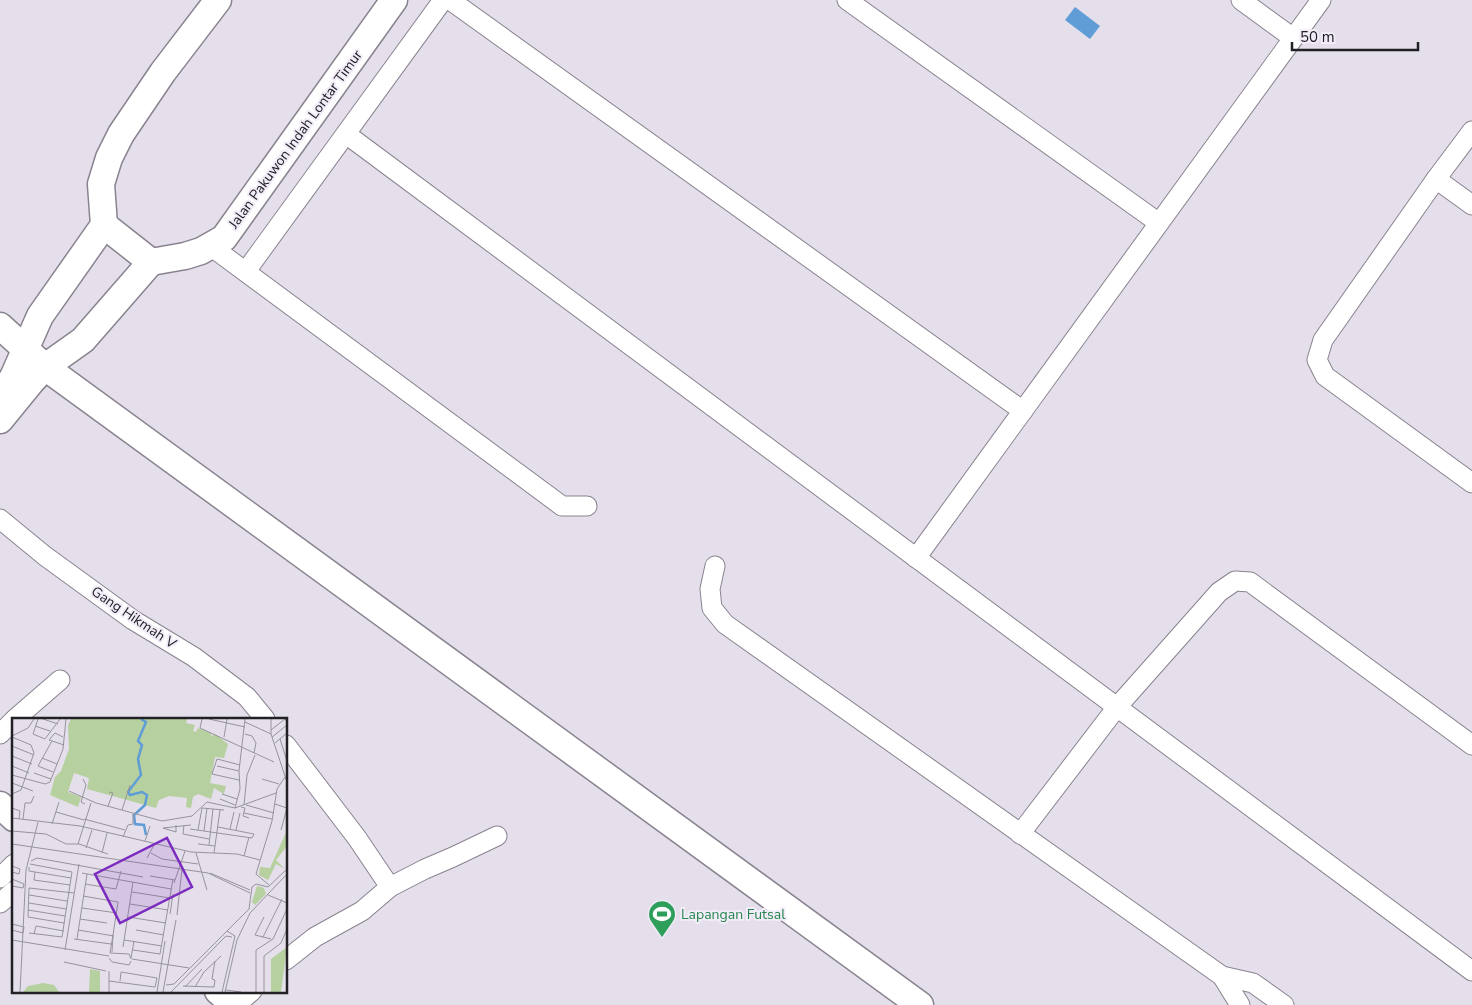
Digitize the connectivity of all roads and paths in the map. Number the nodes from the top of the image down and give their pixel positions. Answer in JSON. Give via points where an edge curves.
{"nodes":[{"id":1,"x":218,"y":0,"type":"edge"},
{"id":2,"x":394,"y":0,"type":"edge"},
{"id":3,"x":443,"y":0,"type":"edge"},
{"id":4,"x":450,"y":0,"type":"edge"},
{"id":5,"x":847,"y":0,"type":"edge"},
{"id":6,"x":1241,"y":0,"type":"edge"},
{"id":7,"x":1321,"y":0,"type":"edge"},
{"id":8,"x":1293,"y":38,"type":"junction"},
{"id":9,"x":1472,"y":131,"type":"edge"},
{"id":10,"x":346,"y":134,"type":"junction"},
{"id":11,"x":1436,"y":179,"type":"junction"},
{"id":12,"x":1472,"y":205,"type":"edge"},
{"id":13,"x":1159,"y":223,"type":"junction"},
{"id":14,"x":104,"y":225,"type":"junction"},
{"id":15,"x":224,"y":238,"type":"junction"},
{"id":16,"x":150,"y":262,"type":"junction"},
{"id":17,"x":246,"y":272,"type":"junction"},
{"id":18,"x":0,"y":309,"type":"edge"},
{"id":19,"x":40,"y":316,"type":"junction"},
{"id":20,"x":0,"y":326,"type":"edge"},
{"id":21,"x":26,"y":349,"type":"junction"},
{"id":22,"x":45,"y":367,"type":"junction"},
{"id":23,"x":0,"y":400,"type":"edge"},
{"id":24,"x":1023,"y":411,"type":"junction"},
{"id":25,"x":0,"y":420,"type":"edge"},
{"id":26,"x":1472,"y":484,"type":"edge"},
{"id":27,"x":587,"y":506,"type":"dead end"},
{"id":28,"x":0,"y":519,"type":"edge"},
{"id":29,"x":916,"y":558,"type":"junction"},
{"id":30,"x":715,"y":566,"type":"dead end"},
{"id":31,"x":60,"y":680,"type":"dead end"},
{"id":32,"x":1117,"y":707,"type":"junction"},
{"id":33,"x":15,"y":718,"type":"edge"},
{"id":34,"x":264,"y":718,"type":"edge"},
{"id":35,"x":12,"y":721,"type":"edge"},
{"id":36,"x":0,"y":734,"type":"edge"},
{"id":37,"x":1472,"y":745,"type":"edge"},
{"id":38,"x":288,"y":749,"type":"edge"},
{"id":39,"x":0,"y":805,"type":"edge"},
{"id":40,"x":12,"y":816,"type":"edge"},
{"id":41,"x":1020,"y":834,"type":"junction"},
{"id":42,"x":497,"y":836,"type":"dead end"},
{"id":43,"x":12,"y":866,"type":"edge"},
{"id":44,"x":0,"y":878,"type":"edge"},
{"id":45,"x":390,"y":887,"type":"junction"},
{"id":46,"x":12,"y":892,"type":"edge"},
{"id":47,"x":0,"y":903,"type":"edge"},
{"id":48,"x":288,"y":958,"type":"edge"},
{"id":49,"x":1472,"y":971,"type":"edge"},
{"id":50,"x":1222,"y":976,"type":"junction"},
{"id":51,"x":920,"y":1005,"type":"edge"},
{"id":52,"x":1240,"y":1005,"type":"edge"},
{"id":53,"x":1284,"y":1005,"type":"edge"}],
"edges":[{"from":1,"to":14,"type":"street","via":[[120,134],[102,184]]},
{"from":2,"to":15,"type":"street","name":"Jalan Pakuwon Indah Lontar Timur"},
{"from":3,"to":10,"type":"street"},
{"from":4,"to":24,"type":"street"},
{"from":5,"to":13,"type":"street"},
{"from":6,"to":8,"type":"street"},
{"from":7,"to":8,"type":"street"},
{"from":8,"to":13,"type":"street"},
{"from":9,"to":11,"type":"street"},
{"from":10,"to":17,"type":"street"},
{"from":10,"to":29,"type":"street"},
{"from":11,"to":12,"type":"street"},
{"from":11,"to":26,"type":"street","via":[[1323,340],[1317,360],[1324,376]]},
{"from":13,"to":24,"type":"street"},
{"from":14,"to":16,"type":"street"},
{"from":14,"to":19,"type":"street"},
{"from":15,"to":16,"type":"street","name":"Jalan Pakuwon Indah Lontar Timur","via":[[201,251]]},
{"from":15,"to":17,"type":"street","via":[[216,250]]},
{"from":16,"to":22,"type":"street","via":[[83,340]]},
{"from":17,"to":27,"type":"street","via":[[562,506]]},
{"from":18,"to":19,"type":"street","via":[[25,316]]},
{"from":19,"to":21,"type":"street"},
{"from":20,"to":21,"type":"street"},
{"from":21,"to":22,"type":"street"},
{"from":21,"to":23,"type":"street"},
{"from":22,"to":25,"type":"street"},
{"from":22,"to":51,"type":"street"},
{"from":24,"to":29,"type":"street"},
{"from":28,"to":34,"type":"street","name":"Gang Hikmah V","via":[[133,620],[202,662],[247,697]]},
{"from":29,"to":32,"type":"street"},
{"from":30,"to":41,"type":"street","via":[[710,589],[712,608],[725,624]]},
{"from":31,"to":33,"type":"street"},
{"from":32,"to":37,"type":"street","via":[[1219,592],[1235,581],[1250,582]]},
{"from":32,"to":41,"type":"street"},
{"from":32,"to":49,"type":"street"},
{"from":35,"to":36,"type":"street"},
{"from":38,"to":45,"type":"street","via":[[357,838]]},
{"from":39,"to":40,"type":"street"},
{"from":41,"to":50,"type":"street"},
{"from":42,"to":45,"type":"street"},
{"from":43,"to":44,"type":"street"},
{"from":45,"to":48,"type":"street","via":[[362,912],[315,937]]},
{"from":46,"to":47,"type":"street"},
{"from":50,"to":52,"type":"street"},
{"from":50,"to":53,"type":"street","via":[[1253,983]]}]}
